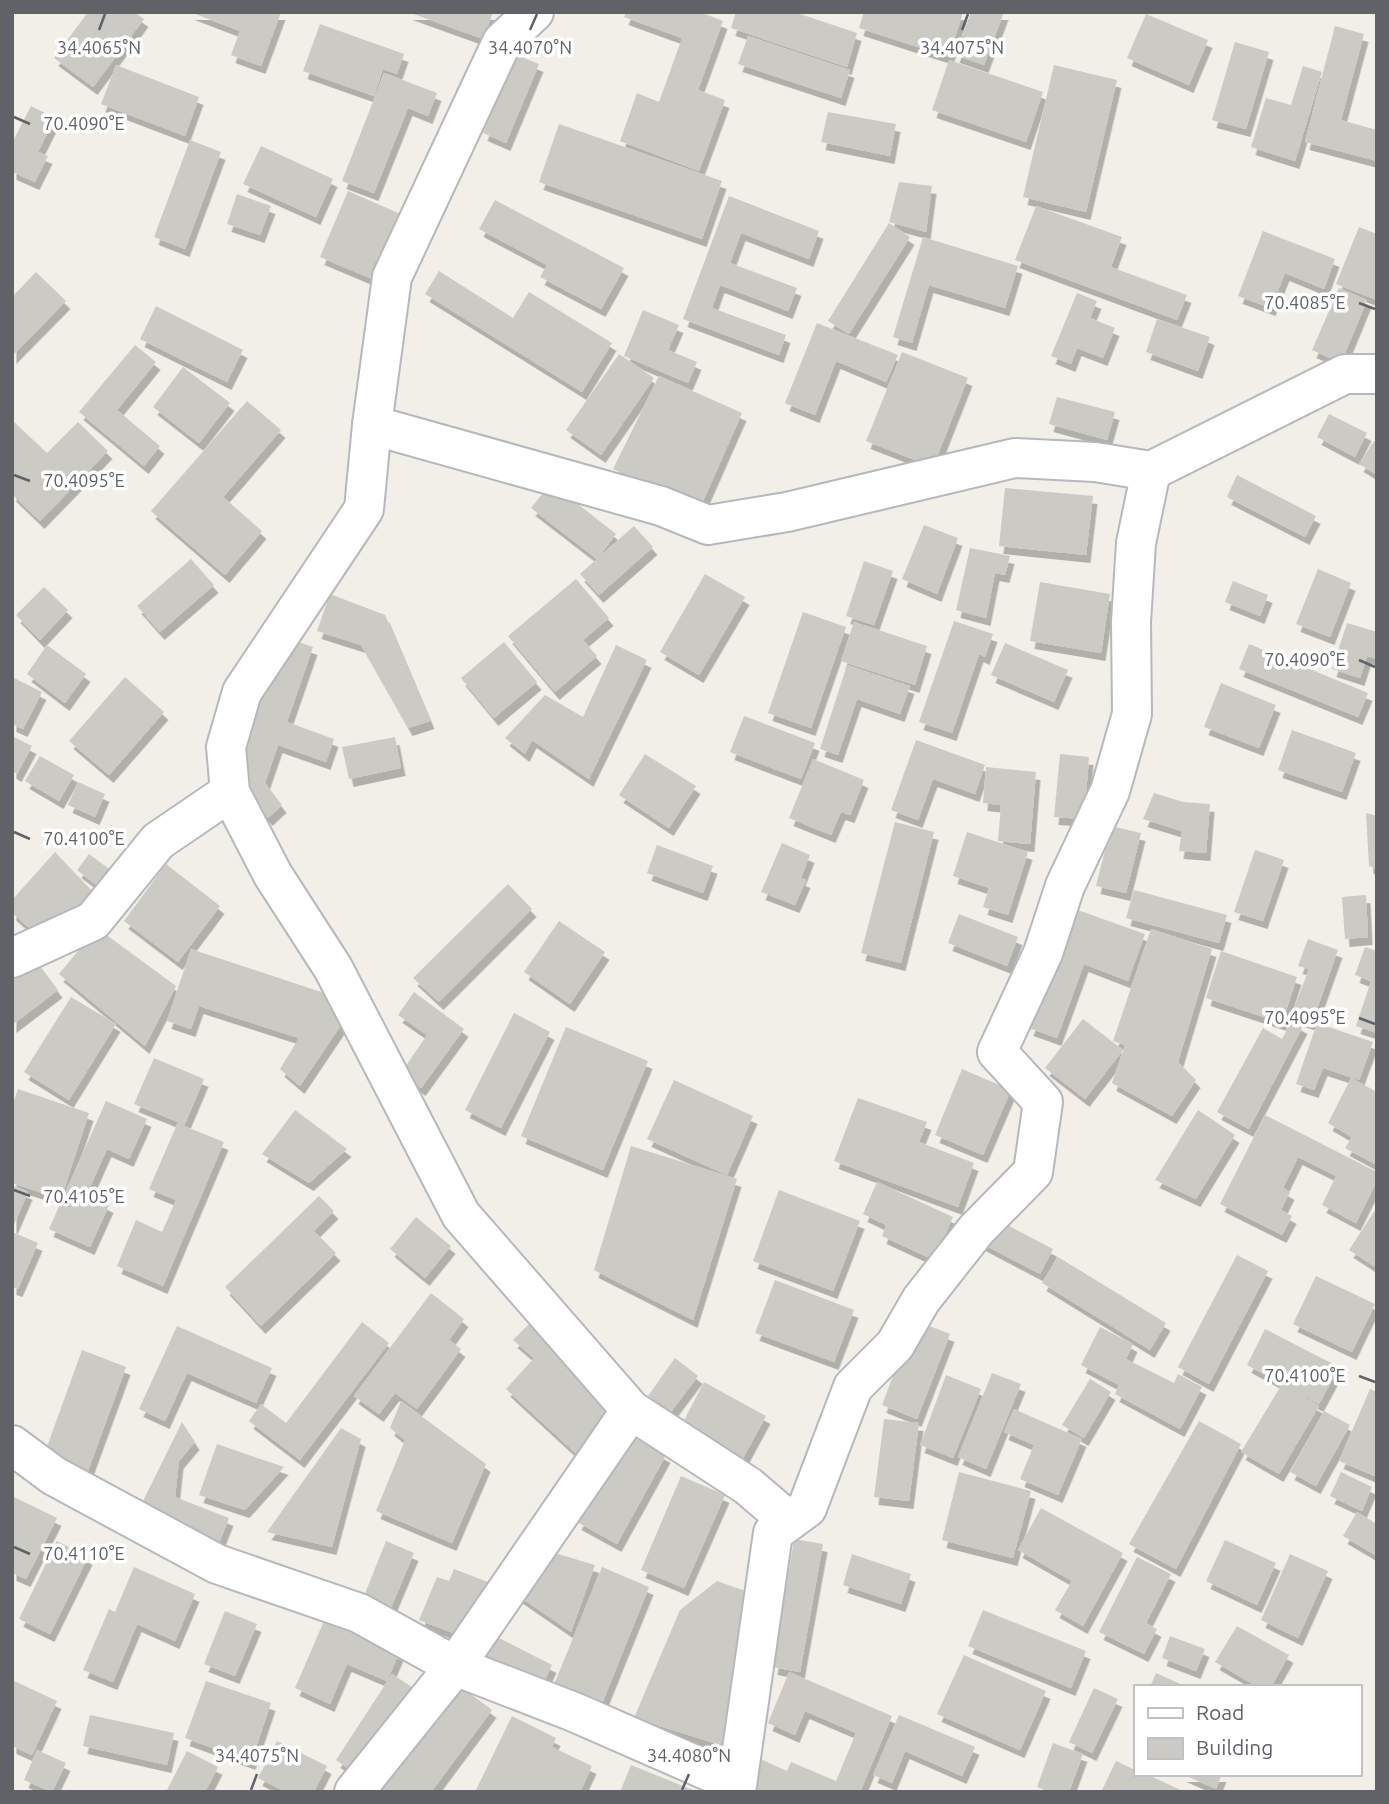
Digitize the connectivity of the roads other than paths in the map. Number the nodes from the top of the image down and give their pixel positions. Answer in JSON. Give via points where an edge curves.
{"nodes":[{"id":1,"x":534,"y":12,"type":"edge"},
{"id":2,"x":1377,"y":374,"type":"edge"},
{"id":3,"x":372,"y":425,"type":"junction"},
{"id":4,"x":1151,"y":471,"type":"junction"},
{"id":5,"x":230,"y":792,"type":"junction"},
{"id":6,"x":12,"y":958,"type":"edge"},
{"id":7,"x":631,"y":1410,"type":"junction"},
{"id":8,"x":12,"y":1445,"type":"edge"},
{"id":9,"x":789,"y":1521,"type":"junction"},
{"id":10,"x":455,"y":1666,"type":"junction"},
{"id":11,"x":736,"y":1787,"type":"edge"},
{"id":12,"x":354,"y":1792,"type":"edge"}],
"edges":[{"from":1,"to":3,"type":"street","via":[[502,42],[392,277]]},
{"from":2,"to":4,"type":"street","via":[[1345,374]]},
{"from":3,"to":4,"type":"street","via":[[661,506],[708,525],[787,512],[1015,458],[1095,462]]},
{"from":3,"to":5,"type":"street","via":[[364,509],[242,692],[226,747]]},
{"from":4,"to":9,"type":"street","via":[[1136,543],[1132,714],[1110,791],[1065,886],[1043,953],[997,1052],[1043,1102],[1033,1172],[976,1230],[920,1300],[895,1345],[853,1387],[807,1507]]},
{"from":5,"to":6,"type":"street","via":[[158,841],[93,921]]},
{"from":5,"to":7,"type":"street","via":[[273,874],[333,968],[461,1215]]},
{"from":7,"to":9,"type":"street","via":[[748,1486]]},
{"from":7,"to":10,"type":"street"},
{"from":8,"to":10,"type":"street","via":[[54,1476],[217,1564],[359,1613]]},
{"from":9,"to":11,"type":"street","via":[[773,1533]]},
{"from":10,"to":11,"type":"street","via":[[575,1712]]},
{"from":10,"to":12,"type":"street"}]}
